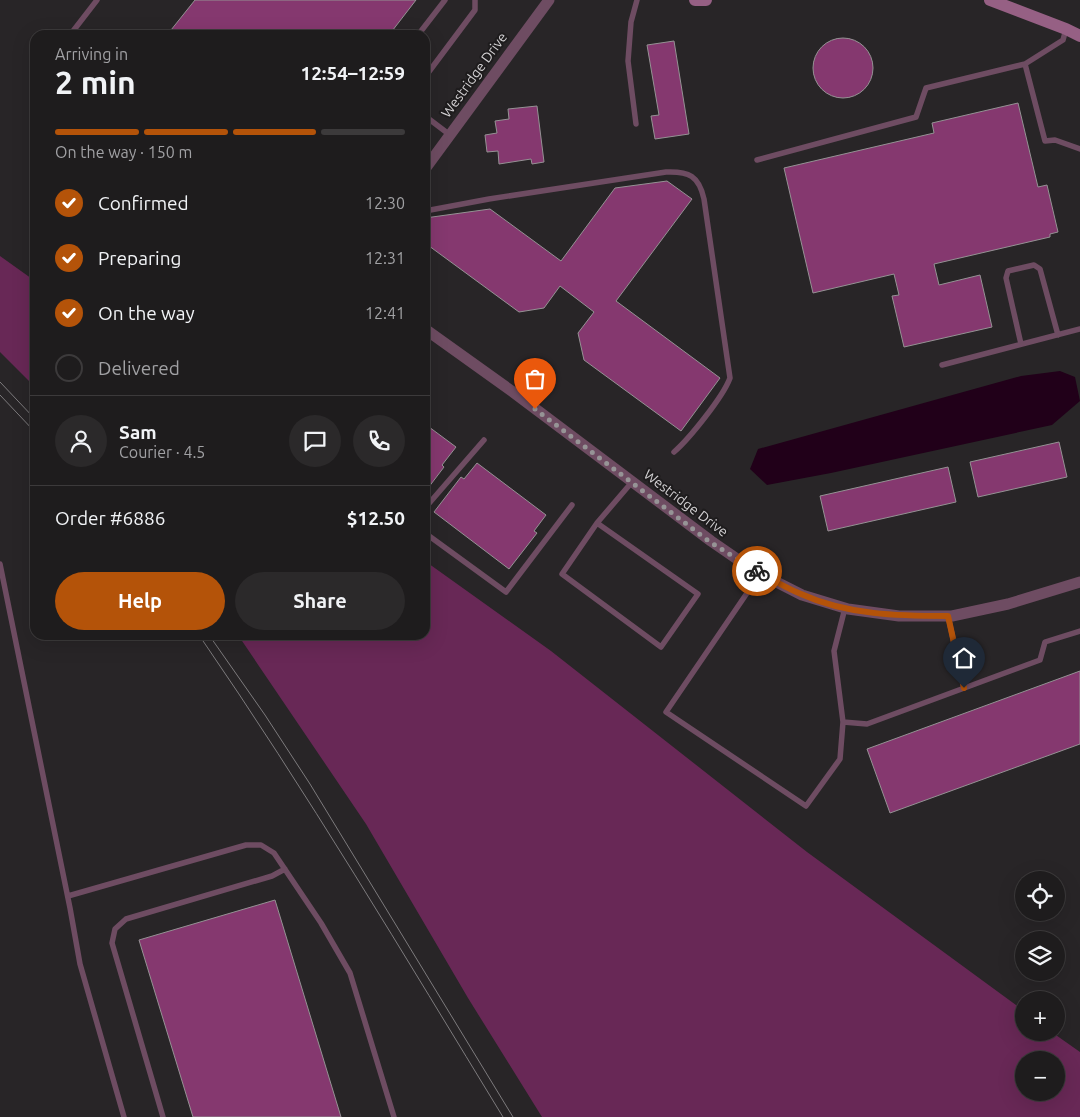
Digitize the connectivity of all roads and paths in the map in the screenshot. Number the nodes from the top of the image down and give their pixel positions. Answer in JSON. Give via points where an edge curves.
{"nodes":[{"id":1,"x":96,"y":0,"type":"edge"},
{"id":2,"x":445,"y":0,"type":"edge"},
{"id":3,"x":475,"y":0,"type":"edge"},
{"id":4,"x":549,"y":0,"type":"edge"},
{"id":5,"x":637,"y":0,"type":"edge"},
{"id":6,"x":695,"y":0,"type":"edge"},
{"id":7,"x":706,"y":0,"type":"edge"},
{"id":8,"x":990,"y":0,"type":"edge"},
{"id":9,"x":1066,"y":29,"type":"junction"},
{"id":10,"x":74,"y":30,"type":"edge"},
{"id":11,"x":422,"y":30,"type":"edge"},
{"id":12,"x":1080,"y":36,"type":"edge"},
{"id":13,"x":1025,"y":64,"type":"junction"},
{"id":14,"x":430,"y":70,"type":"edge"},
{"id":15,"x":430,"y":120,"type":"edge"},
{"id":16,"x":636,"y":124,"type":"dead end"},
{"id":17,"x":450,"y":135,"type":"junction"},
{"id":18,"x":1080,"y":149,"type":"edge"},
{"id":19,"x":757,"y":160,"type":"dead end"},
{"id":20,"x":430,"y":162,"type":"edge"},
{"id":21,"x":430,"y":210,"type":"edge"},
{"id":22,"x":1080,"y":329,"type":"edge"},
{"id":23,"x":430,"y":333,"type":"edge"},
{"id":24,"x":1058,"y":335,"type":"junction"},
{"id":25,"x":1021,"y":344,"type":"junction"},
{"id":26,"x":942,"y":365,"type":"dead end"},
{"id":27,"x":484,"y":440,"type":"dead end"},
{"id":28,"x":674,"y":452,"type":"dead end"},
{"id":29,"x":632,"y":482,"type":"junction"},
{"id":30,"x":430,"y":502,"type":"edge"},
{"id":31,"x":572,"y":505,"type":"dead end"},
{"id":32,"x":597,"y":523,"type":"junction"},
{"id":33,"x":430,"y":537,"type":"edge"},
{"id":34,"x":0,"y":564,"type":"edge"},
{"id":35,"x":760,"y":574,"type":"junction"},
{"id":36,"x":1080,"y":582,"type":"edge"},
{"id":37,"x":845,"y":608,"type":"junction"},
{"id":38,"x":948,"y":616,"type":"junction"},
{"id":39,"x":1080,"y":631,"type":"edge"},
{"id":40,"x":964,"y":688,"type":"junction"},
{"id":41,"x":843,"y":722,"type":"junction"},
{"id":42,"x":285,"y":869,"type":"junction"},
{"id":43,"x":68,"y":896,"type":"junction"},
{"id":44,"x":124,"y":1117,"type":"edge"},
{"id":45,"x":163,"y":1117,"type":"edge"},
{"id":46,"x":394,"y":1117,"type":"edge"}],
"edges":[{"from":1,"to":10,"type":"lane"},
{"from":2,"to":11,"type":"lane"},
{"from":3,"to":14,"type":"lane","via":[[475,10]]},
{"from":4,"to":17,"type":"street","name":"Westridge Drive"},
{"from":5,"to":16,"type":"lane","via":[[631,22],[628,61]]},
{"from":6,"to":7,"type":"street"},
{"from":8,"to":9,"type":"street"},
{"from":9,"to":12,"type":"street"},
{"from":9,"to":13,"type":"lane","via":[[1063,40]]},
{"from":13,"to":18,"type":"lane","via":[[1045,141],[1055,140]]},
{"from":13,"to":19,"type":"lane","via":[[926,88],[916,117]]},
{"from":15,"to":17,"type":"lane"},
{"from":17,"to":20,"type":"street","name":"Westridge Drive"},
{"from":21,"to":28,"type":"lane","via":[[666,172],[678,171],[696,179],[704,199],[730,378],[684,444]]},
{"from":22,"to":24,"type":"lane"},
{"from":23,"to":29,"type":"street","name":"Westridge Drive"},
{"from":24,"to":25,"type":"lane"},
{"from":24,"to":25,"type":"lane","via":[[1040,269],[1034,264],[1008,271],[1006,278]]},
{"from":25,"to":26,"type":"lane"},
{"from":27,"to":30,"type":"lane"},
{"from":29,"to":32,"type":"lane"},
{"from":29,"to":35,"type":"street","name":"Westridge Drive","via":[[710,542]]},
{"from":31,"to":33,"type":"lane","via":[[506,592]]},
{"from":32,"to":32,"type":"lane","via":[[562,574],[661,647],[698,594]]},
{"from":34,"to":43,"type":"lane"},
{"from":35,"to":37,"type":"street","name":"Westridge Drive","via":[[802,595]]},
{"from":35,"to":41,"type":"lane","via":[[666,712],[806,806],[840,759]]},
{"from":36,"to":38,"type":"street","name":"Westridge Drive","via":[[1008,604]]},
{"from":37,"to":38,"type":"street","name":"Westridge Drive","via":[[899,616]]},
{"from":37,"to":41,"type":"lane","via":[[834,651]]},
{"from":38,"to":40,"type":"lane"},
{"from":39,"to":40,"type":"lane","via":[[1045,642],[1040,660]]},
{"from":40,"to":41,"type":"lane","via":[[867,724]]},
{"from":42,"to":43,"type":"lane","via":[[274,853],[261,845],[246,845]]},
{"from":42,"to":45,"type":"lane","via":[[272,876],[126,919],[115,929],[112,943]]},
{"from":42,"to":46,"type":"lane","via":[[350,973]]},
{"from":43,"to":44,"type":"lane","via":[[80,964]]}]}
